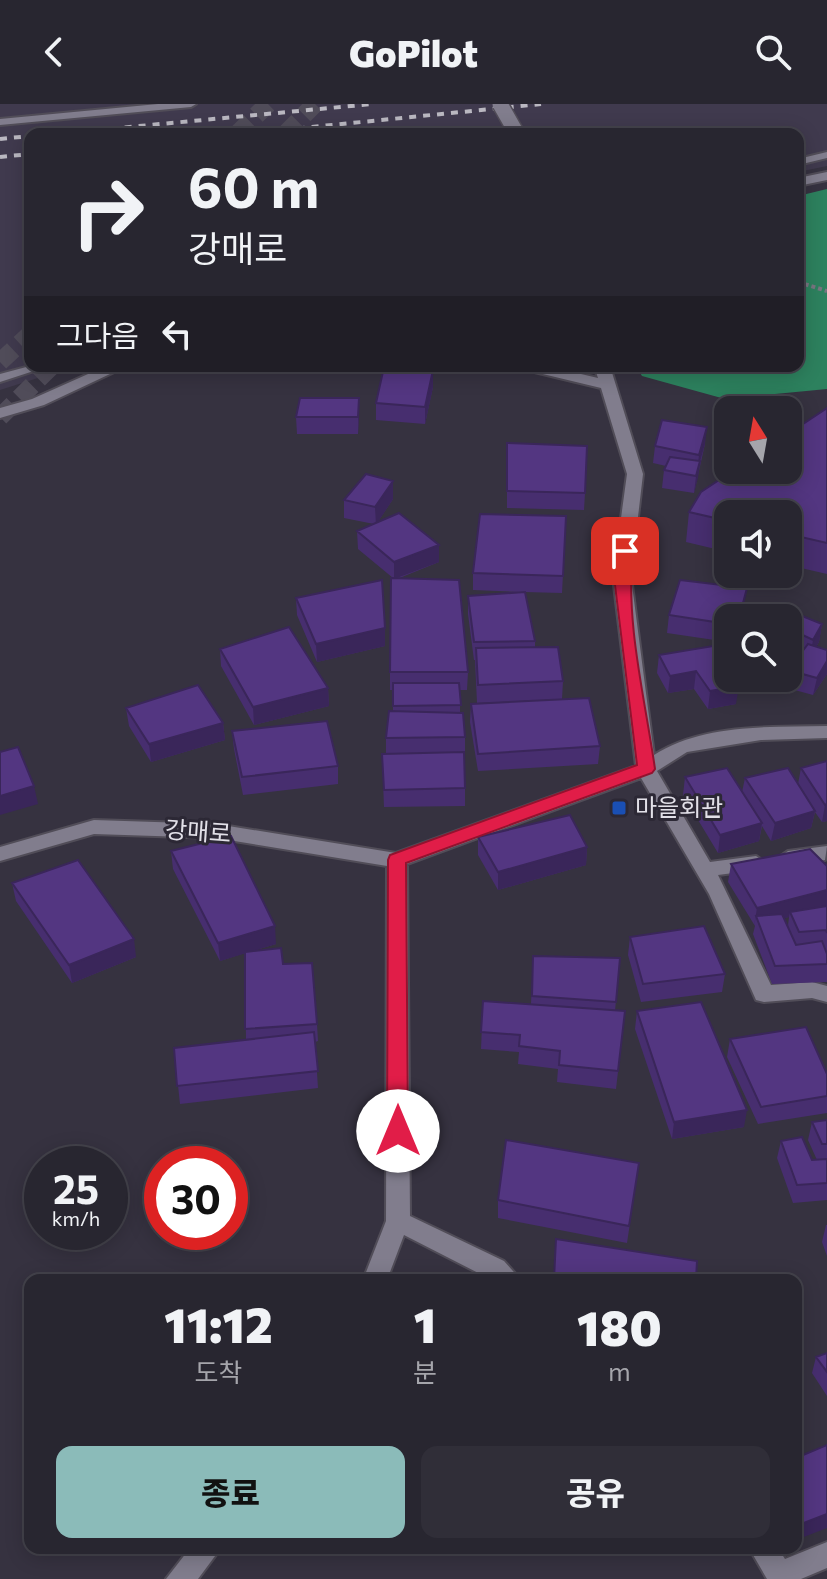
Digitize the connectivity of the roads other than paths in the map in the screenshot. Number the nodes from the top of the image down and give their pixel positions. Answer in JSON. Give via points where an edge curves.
{"nodes":[{"id":1,"x":191,"y":104,"type":"edge"},
{"id":2,"x":500,"y":104,"type":"edge"},
{"id":3,"x":0,"y":122,"type":"edge"},
{"id":4,"x":514,"y":128,"type":"edge"},
{"id":5,"x":827,"y":155,"type":"edge"},
{"id":6,"x":804,"y":161,"type":"edge"},
{"id":7,"x":827,"y":176,"type":"edge"},
{"id":8,"x":804,"y":181,"type":"edge"},
{"id":9,"x":24,"y":371,"type":"edge"},
{"id":10,"x":106,"y":372,"type":"edge"},
{"id":11,"x":574,"y":372,"type":"edge"},
{"id":12,"x":605,"y":376,"type":"edge"},
{"id":13,"x":0,"y":378,"type":"edge"},
{"id":14,"x":0,"y":413,"type":"edge"},
{"id":15,"x":827,"y":732,"type":"edge"},
{"id":16,"x":646,"y":769,"type":"junction"},
{"id":17,"x":825,"y":853,"type":"dead end"},
{"id":18,"x":0,"y":854,"type":"edge"},
{"id":19,"x":397,"y":860,"type":"junction"},
{"id":20,"x":705,"y":870,"type":"junction"},
{"id":21,"x":827,"y":994,"type":"edge"},
{"id":22,"x":398,"y":1221,"type":"junction"},
{"id":23,"x":377,"y":1274,"type":"edge"},
{"id":24,"x":502,"y":1274,"type":"edge"},
{"id":25,"x":203,"y":1554,"type":"edge"},
{"id":26,"x":766,"y":1554,"type":"edge"},
{"id":27,"x":827,"y":1555,"type":"edge"},
{"id":28,"x":782,"y":1576,"type":"edge"},
{"id":29,"x":180,"y":1579,"type":"edge"}],
"edges":[{"from":1,"to":3,"type":"lane"},
{"from":2,"to":4,"type":"street","bridge":true},
{"from":5,"to":6,"type":"lane"},
{"from":7,"to":8,"type":"street"},
{"from":9,"to":13,"type":"lane"},
{"from":10,"to":14,"type":"street"},
{"from":11,"to":12,"type":"street"},
{"from":12,"to":16,"type":"street","via":[[635,474],[622,577]]},
{"from":15,"to":16,"type":"street","name":"강매로","via":[[761,734],[682,746]]},
{"from":16,"to":19,"type":"street","name":"강매로"},
{"from":16,"to":20,"type":"street"},
{"from":17,"to":20,"type":"street"},
{"from":18,"to":19,"type":"street","name":"강매로","via":[[94,827],[216,831]]},
{"from":19,"to":22,"type":"street"},
{"from":20,"to":21,"type":"street","via":[[764,994]]},
{"from":22,"to":23,"type":"street"},
{"from":22,"to":24,"type":"street"},
{"from":25,"to":29,"type":"street"},
{"from":26,"to":28,"type":"street"},
{"from":27,"to":28,"type":"street"}]}
